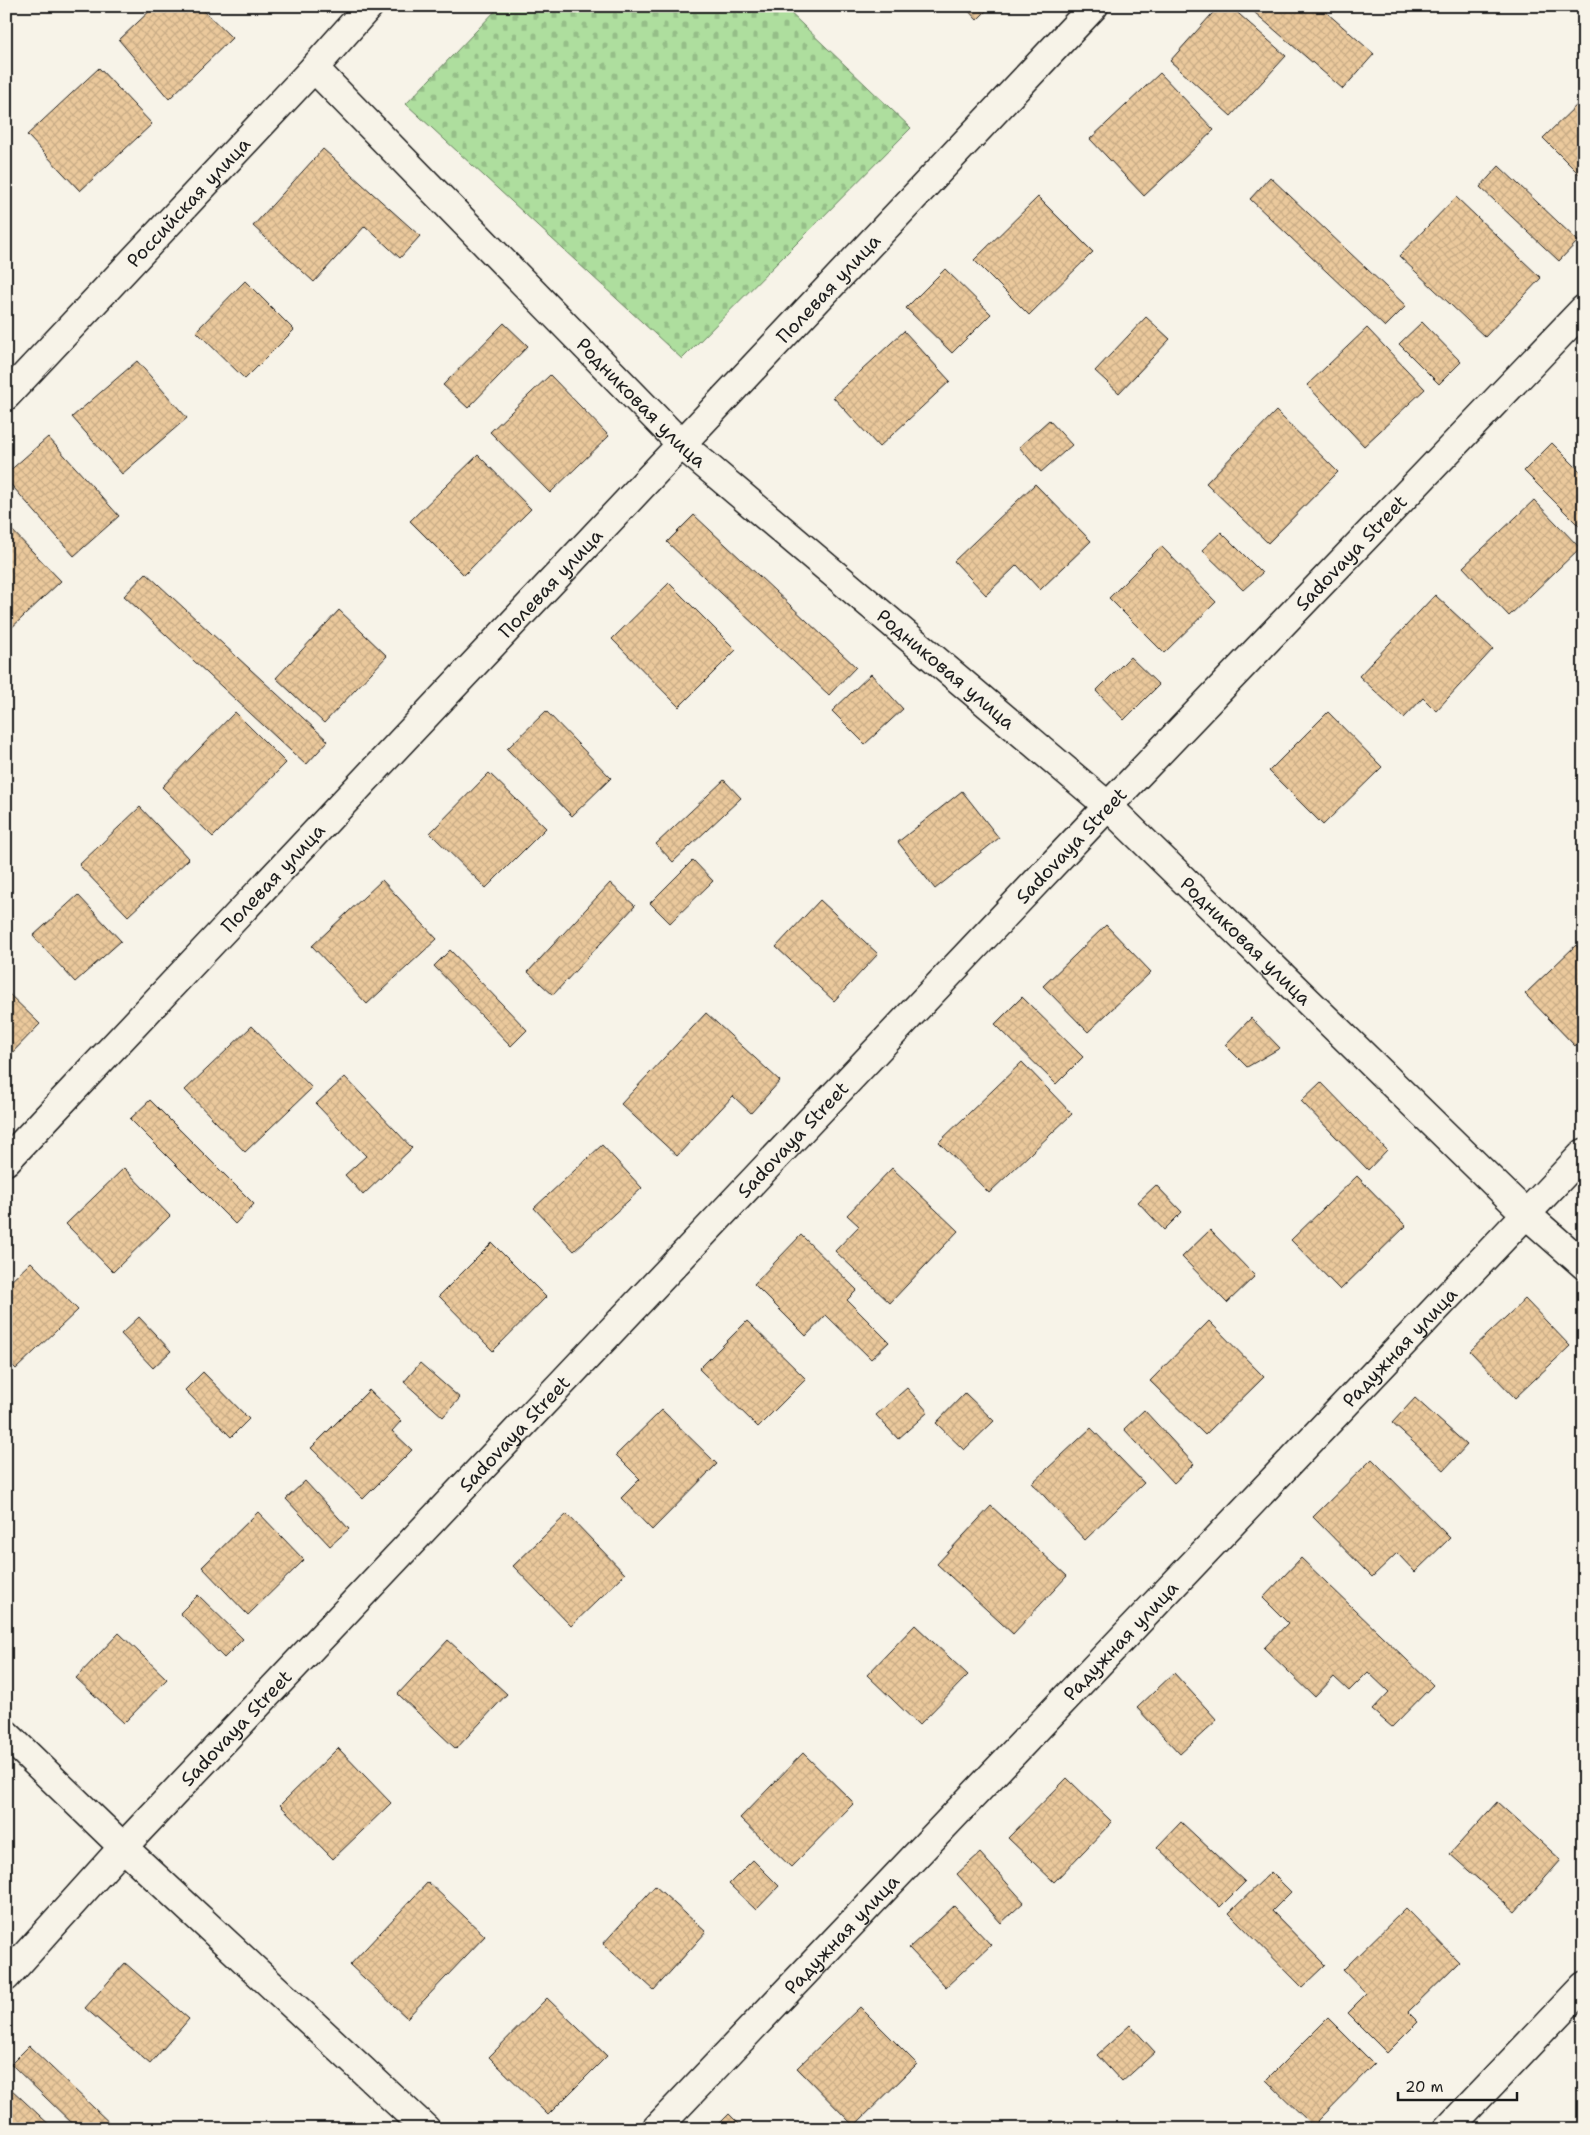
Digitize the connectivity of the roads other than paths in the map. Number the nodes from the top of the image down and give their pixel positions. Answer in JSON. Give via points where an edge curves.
{"nodes":[{"id":1,"x":369,"y":6,"type":"edge"},
{"id":2,"x":1094,"y":6,"type":"edge"},
{"id":3,"x":314,"y":68,"type":"junction"},
{"id":4,"x":1584,"y":308,"type":"edge"},
{"id":5,"x":6,"y":396,"type":"edge"},
{"id":6,"x":682,"y":445,"type":"junction"},
{"id":7,"x":1108,"y":806,"type":"junction"},
{"id":8,"x":1584,"y":1153,"type":"edge"},
{"id":9,"x":6,"y":1161,"type":"edge"},
{"id":10,"x":1526,"y":1214,"type":"junction"},
{"id":11,"x":1584,"y":1266,"type":"edge"},
{"id":12,"x":6,"y":1734,"type":"edge"},
{"id":13,"x":123,"y":1848,"type":"junction"},
{"id":14,"x":6,"y":1977,"type":"edge"},
{"id":15,"x":1584,"y":1986,"type":"edge"},
{"id":16,"x":426,"y":2129,"type":"edge"},
{"id":17,"x":656,"y":2129,"type":"edge"},
{"id":18,"x":1448,"y":2129,"type":"edge"}],
"edges":[{"from":1,"to":3,"type":"street","name":"Российская улица"},
{"from":2,"to":6,"type":"street","name":"Полевая улица"},
{"from":3,"to":5,"type":"street","name":"Российская улица"},
{"from":3,"to":6,"type":"street","name":"Родниковая улица"},
{"from":4,"to":7,"type":"street","name":"Sadovaya Street"},
{"from":6,"to":7,"type":"street","name":"Родниковая улица"},
{"from":6,"to":9,"type":"street","name":"Полевая улица"},
{"from":7,"to":10,"type":"street","name":"Родниковая улица"},
{"from":7,"to":13,"type":"street","name":"Sadovaya Street"},
{"from":8,"to":10,"type":"street","name":"Радужная улица"},
{"from":10,"to":11,"type":"street","name":"Родниковая улица"},
{"from":10,"to":17,"type":"street","name":"Радужная улица"},
{"from":12,"to":13,"type":"street"},
{"from":13,"to":14,"type":"street","name":"Sadovaya Street"},
{"from":13,"to":16,"type":"street"},
{"from":15,"to":18,"type":"street"}]}
